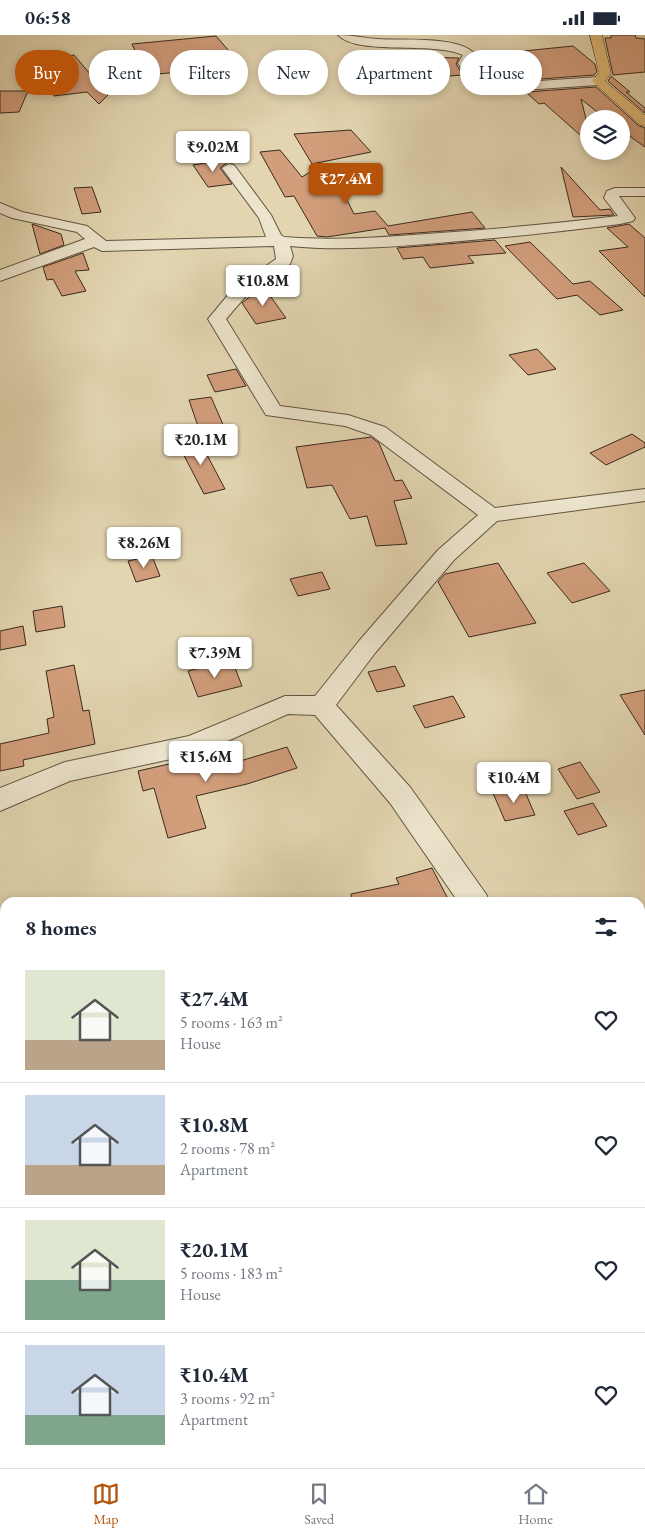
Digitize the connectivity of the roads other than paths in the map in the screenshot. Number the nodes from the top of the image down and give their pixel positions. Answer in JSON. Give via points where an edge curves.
{"nodes":[{"id":1,"x":344,"y":35,"type":"edge"},
{"id":2,"x":596,"y":35,"type":"edge"},
{"id":3,"x":598,"y":81,"type":"junction"},
{"id":4,"x":645,"y":122,"type":"edge"},
{"id":5,"x":229,"y":168,"type":"dead end"},
{"id":6,"x":645,"y":192,"type":"edge"},
{"id":7,"x":0,"y":207,"type":"edge"},
{"id":8,"x":628,"y":218,"type":"junction"},
{"id":9,"x":640,"y":228,"type":"dead end"},
{"id":10,"x":95,"y":241,"type":"junction"},
{"id":11,"x":280,"y":241,"type":"junction"},
{"id":12,"x":0,"y":276,"type":"edge"},
{"id":13,"x":645,"y":495,"type":"edge"},
{"id":14,"x":491,"y":515,"type":"junction"},
{"id":15,"x":322,"y":706,"type":"junction"},
{"id":16,"x":0,"y":800,"type":"edge"},
{"id":17,"x":472,"y":897,"type":"edge"}],
"edges":[{"from":1,"to":3,"type":"street","via":[[363,41],[452,45],[469,54],[464,63],[468,70],[496,76],[508,87]]},
{"from":2,"to":3,"type":"main road","via":[[606,73]]},
{"from":3,"to":4,"type":"main road"},
{"from":5,"to":11,"type":"street","via":[[266,218],[274,237]]},
{"from":6,"to":8,"type":"street","via":[[612,194],[611,198]]},
{"from":7,"to":10,"type":"street","via":[[17,215],[82,229]]},
{"from":8,"to":9,"type":"street"},
{"from":8,"to":11,"type":"street","via":[[526,231],[410,240],[316,244]]},
{"from":10,"to":11,"type":"street","via":[[102,246]]},
{"from":10,"to":12,"type":"street"},
{"from":11,"to":14,"type":"street","via":[[286,256],[284,261],[239,293],[217,319],[273,411],[348,421],[378,431]]},
{"from":13,"to":14,"type":"street"},
{"from":14,"to":15,"type":"street","via":[[446,555],[367,647]]},
{"from":15,"to":16,"type":"street","via":[[285,705],[194,745],[65,772]]},
{"from":15,"to":17,"type":"street","via":[[400,795]]}]}
